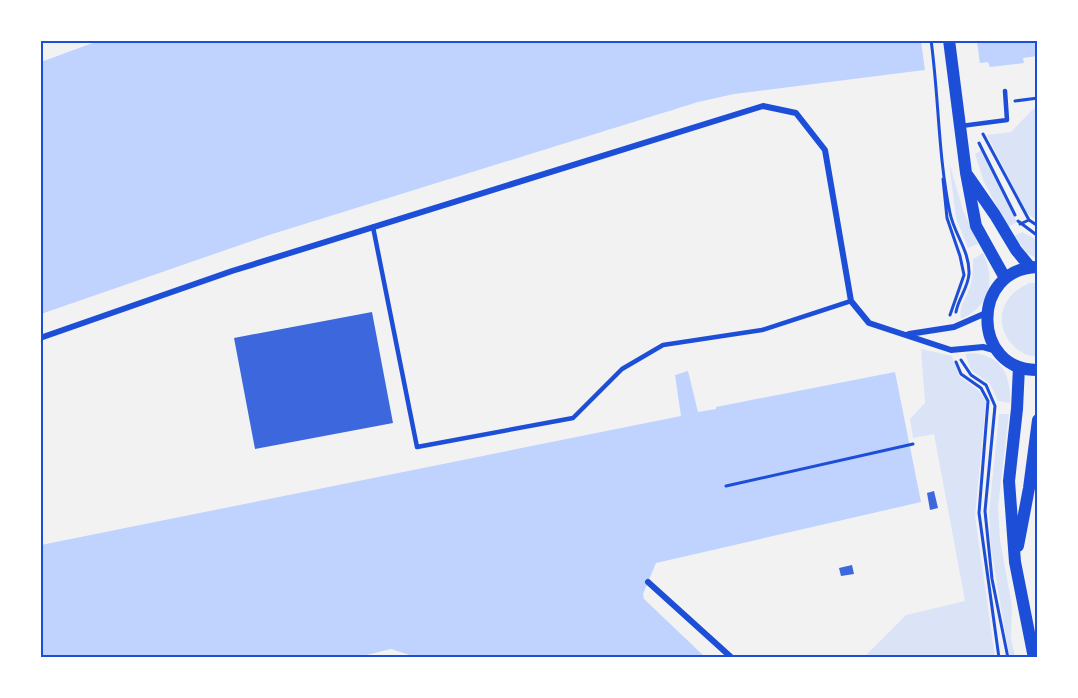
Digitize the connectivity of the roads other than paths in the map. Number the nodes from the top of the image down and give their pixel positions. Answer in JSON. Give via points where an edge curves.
{"nodes":[{"id":1,"x":950,"y":40,"type":"edge"},
{"id":2,"x":1005,"y":91,"type":"dead end"},
{"id":3,"x":959,"y":126,"type":"junction"},
{"id":4,"x":966,"y":173,"type":"junction"},
{"id":5,"x":373,"y":227,"type":"junction"},
{"id":6,"x":1034,"y":267,"type":"edge"},
{"id":7,"x":1005,"y":278,"type":"junction"},
{"id":8,"x":851,"y":301,"type":"junction"},
{"id":9,"x":987,"y":313,"type":"junction"},
{"id":10,"x":906,"y":335,"type":"junction"},
{"id":11,"x":40,"y":338,"type":"edge"},
{"id":12,"x":998,"y":351,"type":"junction"},
{"id":13,"x":1019,"y":367,"type":"junction"},
{"id":14,"x":1038,"y":370,"type":"edge"},
{"id":15,"x":1038,"y":420,"type":"edge"},
{"id":16,"x":1015,"y":562,"type":"junction"},
{"id":17,"x":648,"y":582,"type":"dead end"},
{"id":18,"x":732,"y":657,"type":"edge"},
{"id":19,"x":1034,"y":657,"type":"edge"}],
"edges":[{"from":1,"to":3,"type":"main road"},
{"from":2,"to":3,"type":"lane","via":[[1007,120]]},
{"from":3,"to":4,"type":"main road"},
{"from":4,"to":6,"type":"main road","via":[[1016,250]]},
{"from":4,"to":7,"type":"main road","via":[[976,226]]},
{"from":5,"to":8,"type":"street","via":[[763,106],[796,113],[825,150]]},
{"from":5,"to":8,"type":"lane","via":[[417,447],[573,418],[622,369],[663,345],[762,330]]},
{"from":5,"to":11,"type":"street"},
{"from":6,"to":7,"type":"main road"},
{"from":7,"to":9,"type":"main road","via":[[996,288]]},
{"from":8,"to":10,"type":"street","via":[[869,323]]},
{"from":9,"to":10,"type":"street","via":[[949,328]]},
{"from":9,"to":12,"type":"main road","via":[[987,327]]},
{"from":10,"to":12,"type":"street","via":[[951,350],[983,347]]},
{"from":12,"to":13,"type":"main road"},
{"from":13,"to":14,"type":"main road"},
{"from":13,"to":16,"type":"main road","via":[[1009,481]]},
{"from":15,"to":16,"type":"main road"},
{"from":16,"to":19,"type":"main road"},
{"from":17,"to":18,"type":"street"}]}
